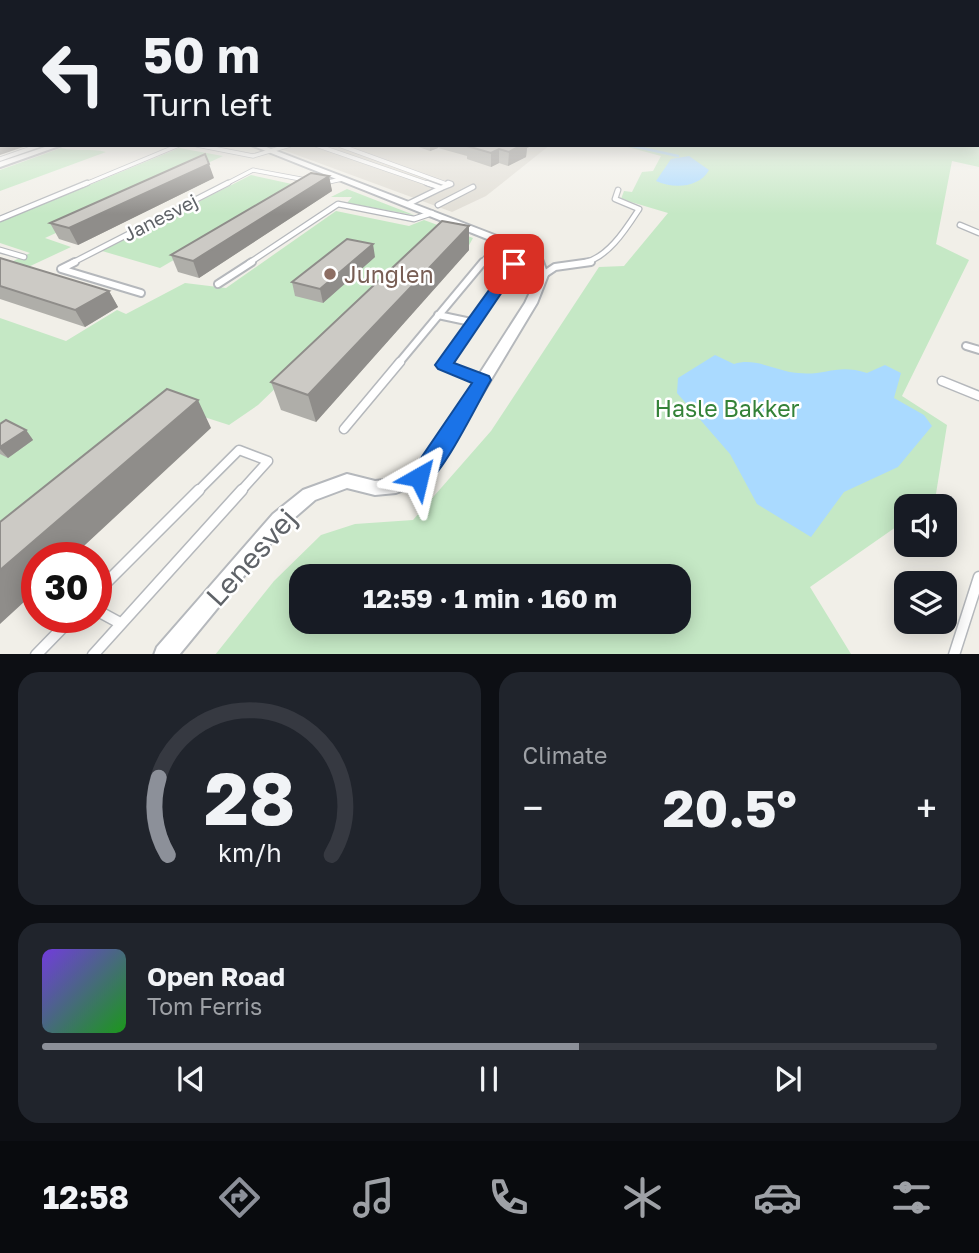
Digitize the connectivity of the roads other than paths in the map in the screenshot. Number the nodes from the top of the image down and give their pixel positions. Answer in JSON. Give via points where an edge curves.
{"nodes":[{"id":1,"x":19,"y":153,"type":"edge"},
{"id":2,"x":37,"y":153,"type":"edge"},
{"id":3,"x":161,"y":153,"type":"edge"},
{"id":4,"x":235,"y":153,"type":"edge"},
{"id":5,"x":269,"y":153,"type":"edge"},
{"id":6,"x":272,"y":153,"type":"edge"},
{"id":7,"x":340,"y":153,"type":"edge"},
{"id":8,"x":361,"y":153,"type":"edge"},
{"id":9,"x":0,"y":159,"type":"edge"},
{"id":10,"x":0,"y":165,"type":"edge"},
{"id":11,"x":342,"y":179,"type":"junction"},
{"id":12,"x":473,"y":187,"type":"dead end"},
{"id":13,"x":441,"y":188,"type":"junction"},
{"id":14,"x":618,"y":190,"type":"dead end"},
{"id":15,"x":429,"y":194,"type":"junction"},
{"id":16,"x":447,"y":201,"type":"junction"},
{"id":17,"x":408,"y":204,"type":"junction"},
{"id":18,"x":435,"y":209,"type":"junction"},
{"id":19,"x":0,"y":219,"type":"edge"},
{"id":20,"x":960,"y":225,"type":"dead end"},
{"id":21,"x":979,"y":233,"type":"edge"},
{"id":22,"x":0,"y":250,"type":"edge"},
{"id":23,"x":24,"y":257,"type":"dead end"},
{"id":24,"x":543,"y":275,"type":"junction"},
{"id":25,"x":218,"y":284,"type":"dead end"},
{"id":26,"x":141,"y":293,"type":"dead end"},
{"id":27,"x":438,"y":315,"type":"junction"},
{"id":28,"x":471,"y":322,"type":"junction"},
{"id":29,"x":966,"y":346,"type":"dead end"},
{"id":30,"x":979,"y":350,"type":"edge"},
{"id":31,"x":482,"y":380,"type":"junction"},
{"id":32,"x":942,"y":381,"type":"dead end"},
{"id":33,"x":979,"y":396,"type":"edge"},
{"id":34,"x":344,"y":429,"type":"dead end"},
{"id":35,"x":112,"y":577,"type":"edge"},
{"id":36,"x":979,"y":578,"type":"edge"},
{"id":37,"x":112,"y":619,"type":"edge"},
{"id":38,"x":120,"y":623,"type":"junction"},
{"id":39,"x":57,"y":633,"type":"edge"},
{"id":40,"x":36,"y":654,"type":"edge"},
{"id":41,"x":93,"y":654,"type":"edge"},
{"id":42,"x":165,"y":654,"type":"edge"},
{"id":43,"x":954,"y":654,"type":"edge"}],
"edges":[{"from":1,"to":9,"type":"lane"},
{"from":2,"to":10,"type":"street"},
{"from":3,"to":19,"type":"lane"},
{"from":4,"to":5,"type":"lane","name":"Janesvej"},
{"from":6,"to":11,"type":"street","name":"Janesvej"},
{"from":7,"to":13,"type":"lane"},
{"from":8,"to":13,"type":"lane","via":[[451,184]]},
{"from":11,"to":17,"type":"street","name":"Janesvej"},
{"from":11,"to":26,"type":"lane","name":"Janesvej","via":[[325,183],[253,170],[61,269]]},
{"from":12,"to":16,"type":"lane"},
{"from":13,"to":15,"type":"lane"},
{"from":14,"to":24,"type":"lane","via":[[615,199],[639,209],[598,259],[556,266]]},
{"from":15,"to":16,"type":"lane"},
{"from":15,"to":17,"type":"lane"},
{"from":16,"to":18,"type":"lane"},
{"from":17,"to":18,"type":"street","name":"Janesvej"},
{"from":18,"to":24,"type":"street","name":"Janesvej","via":[[449,220],[524,250],[538,261]]},
{"from":18,"to":25,"type":"lane","name":"Janesvej","via":[[414,219],[338,204]]},
{"from":20,"to":21,"type":"lane"},
{"from":22,"to":23,"type":"lane"},
{"from":24,"to":31,"type":"street","name":"Lenesvej","via":[[531,303]]},
{"from":27,"to":28,"type":"lane"},
{"from":27,"to":28,"type":"lane","via":[[486,258],[514,264]]},
{"from":27,"to":34,"type":"lane"},
{"from":28,"to":31,"type":"lane","via":[[444,365]]},
{"from":29,"to":30,"type":"lane"},
{"from":31,"to":42,"type":"street","name":"Lenesvej","via":[[419,477],[375,488],[346,481],[309,495],[279,520]]},
{"from":32,"to":33,"type":"lane"},
{"from":35,"to":38,"type":"lane","via":[[239,450],[268,461]]},
{"from":36,"to":43,"type":"lane"},
{"from":37,"to":38,"type":"lane"},
{"from":38,"to":41,"type":"lane"},
{"from":39,"to":40,"type":"lane"}]}
